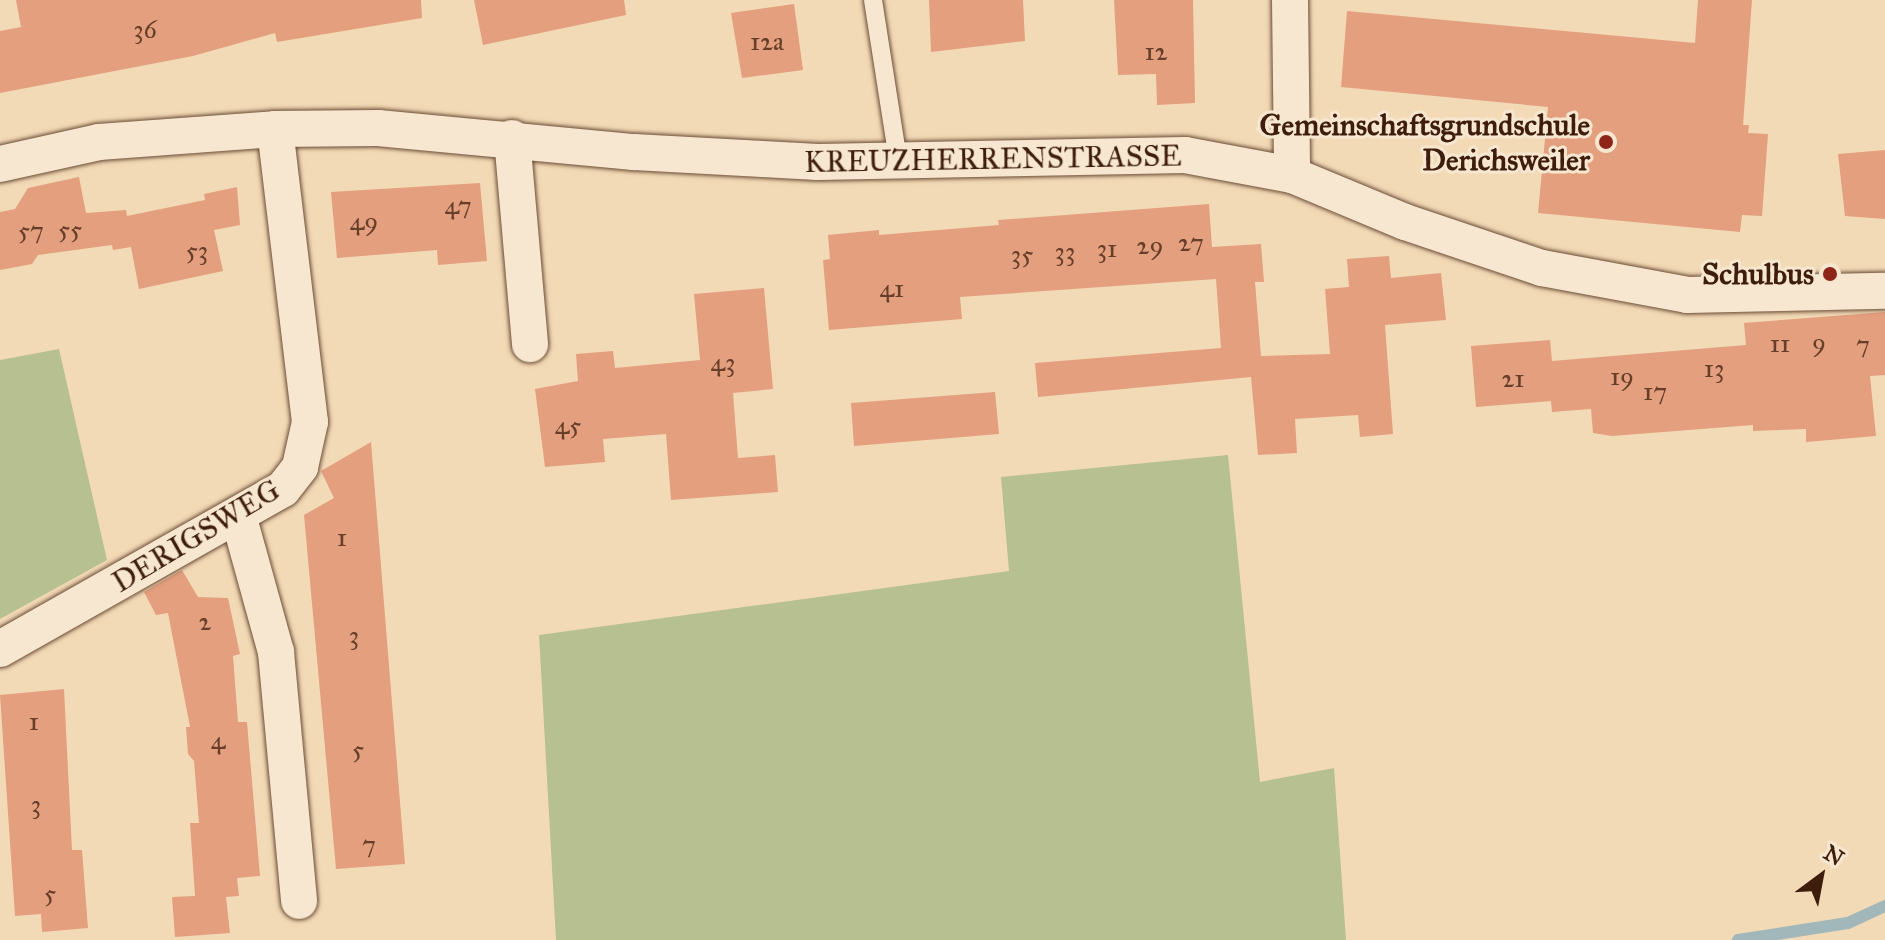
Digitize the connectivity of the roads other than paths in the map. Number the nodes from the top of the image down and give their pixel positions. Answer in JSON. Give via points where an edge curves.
{"nodes":[{"id":1,"x":873,"y":0,"type":"edge"},
{"id":2,"x":1290,"y":0,"type":"edge"},
{"id":3,"x":275,"y":129,"type":"junction"},
{"id":4,"x":512,"y":138,"type":"junction"},
{"id":5,"x":898,"y":160,"type":"junction"},
{"id":6,"x":0,"y":164,"type":"edge"},
{"id":7,"x":1292,"y":175,"type":"junction"},
{"id":8,"x":1885,"y":291,"type":"edge"},
{"id":9,"x":530,"y":344,"type":"dead end"},
{"id":10,"x":238,"y":515,"type":"junction"},
{"id":11,"x":0,"y":649,"type":"edge"},
{"id":12,"x":299,"y":901,"type":"dead end"}],
"edges":[{"from":1,"to":5,"type":"lane"},
{"from":2,"to":7,"type":"street"},
{"from":3,"to":4,"type":"street","name":"KREUZHERRENSTRASSE","via":[[378,128]]},
{"from":3,"to":6,"type":"street","name":"KREUZHERRENSTRASSE","via":[[99,142]]},
{"from":3,"to":10,"type":"street","name":"DERIGSWEG","via":[[310,422],[300,467],[283,489]]},
{"from":4,"to":5,"type":"street","name":"KREUZHERRENSTRASSE","via":[[634,152],[818,162]]},
{"from":4,"to":9,"type":"street"},
{"from":5,"to":7,"type":"street","name":"KREUZHERRENSTRASSE","via":[[1149,153]]},
{"from":7,"to":8,"type":"street","name":"KREUZHERRENSTRASSE","via":[[1405,222],[1542,268],[1687,295]]},
{"from":10,"to":11,"type":"street","name":"DERIGSWEG"},
{"from":10,"to":12,"type":"street","via":[[276,652]]}]}
